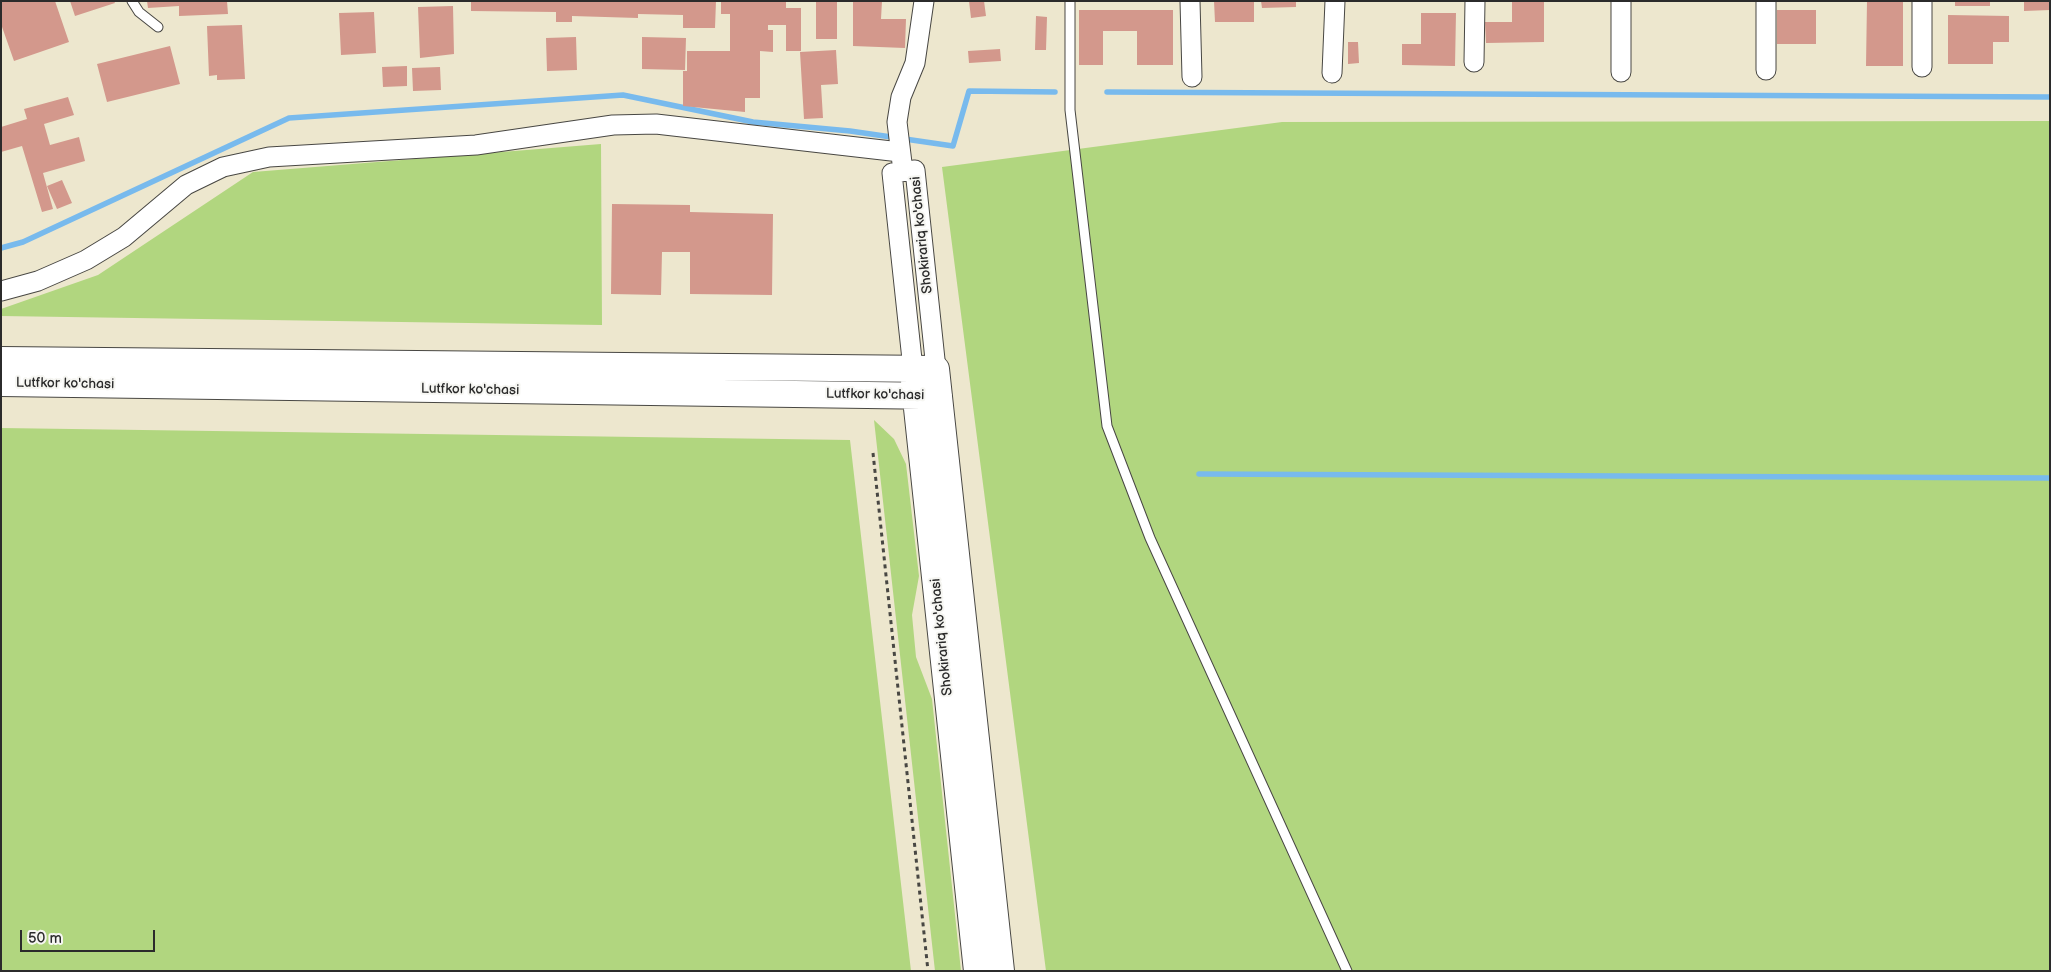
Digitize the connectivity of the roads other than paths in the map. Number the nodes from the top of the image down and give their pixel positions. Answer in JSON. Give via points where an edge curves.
{"nodes":[{"id":1,"x":132,"y":1,"type":"edge"},
{"id":2,"x":924,"y":1,"type":"edge"},
{"id":3,"x":1070,"y":1,"type":"edge"},
{"id":4,"x":1190,"y":1,"type":"edge"},
{"id":5,"x":1335,"y":1,"type":"edge"},
{"id":6,"x":1475,"y":1,"type":"edge"},
{"id":7,"x":1621,"y":1,"type":"edge"},
{"id":8,"x":1766,"y":1,"type":"edge"},
{"id":9,"x":1922,"y":1,"type":"edge"},
{"id":10,"x":158,"y":27,"type":"dead end"},
{"id":11,"x":1474,"y":62,"type":"dead end"},
{"id":12,"x":1922,"y":67,"type":"dead end"},
{"id":13,"x":1766,"y":70,"type":"dead end"},
{"id":14,"x":1621,"y":72,"type":"dead end"},
{"id":15,"x":1332,"y":73,"type":"dead end"},
{"id":16,"x":1192,"y":77,"type":"dead end"},
{"id":17,"x":900,"y":152,"type":"junction"},
{"id":18,"x":1,"y":291,"type":"edge"},
{"id":19,"x":1,"y":360,"type":"edge"},
{"id":20,"x":925,"y":369,"type":"junction"},
{"id":21,"x":1,"y":383,"type":"edge"},
{"id":22,"x":927,"y":396,"type":"junction"},
{"id":23,"x":977,"y":971,"type":"edge"},
{"id":24,"x":1001,"y":971,"type":"edge"},
{"id":25,"x":1347,"y":971,"type":"edge"}],
"edges":[{"from":1,"to":10,"type":"lane","via":[[139,12]]},
{"from":2,"to":17,"type":"street","via":[[914,62],[901,97],[897,122]]},
{"from":3,"to":25,"type":"lane","via":[[1070,110],[1107,426],[1150,538]]},
{"from":4,"to":16,"type":"street"},
{"from":5,"to":15,"type":"street"},
{"from":6,"to":11,"type":"street"},
{"from":7,"to":14,"type":"street"},
{"from":8,"to":13,"type":"street"},
{"from":9,"to":12,"type":"street"},
{"from":17,"to":18,"type":"street","via":[[656,124],[614,126],[476,145],[269,157],[223,167],[186,185],[124,237],[86,260],[38,281]]},
{"from":17,"to":20,"type":"street","name":"Shokirariq ko'chasi","via":[[902,172],[915,170]]},
{"from":19,"to":20,"type":"main road","name":"Lutfkor ko'chasi"},
{"from":20,"to":22,"type":"main road","name":"Shokirariq ko'chasi"},
{"from":21,"to":22,"type":"main road","name":"Lutfkor ko'chasi"},
{"from":22,"to":23,"type":"main road","name":"Shokirariq ko'chasi"},
{"from":22,"to":24,"type":"main road","name":"Shokirariq ko'chasi"}]}
